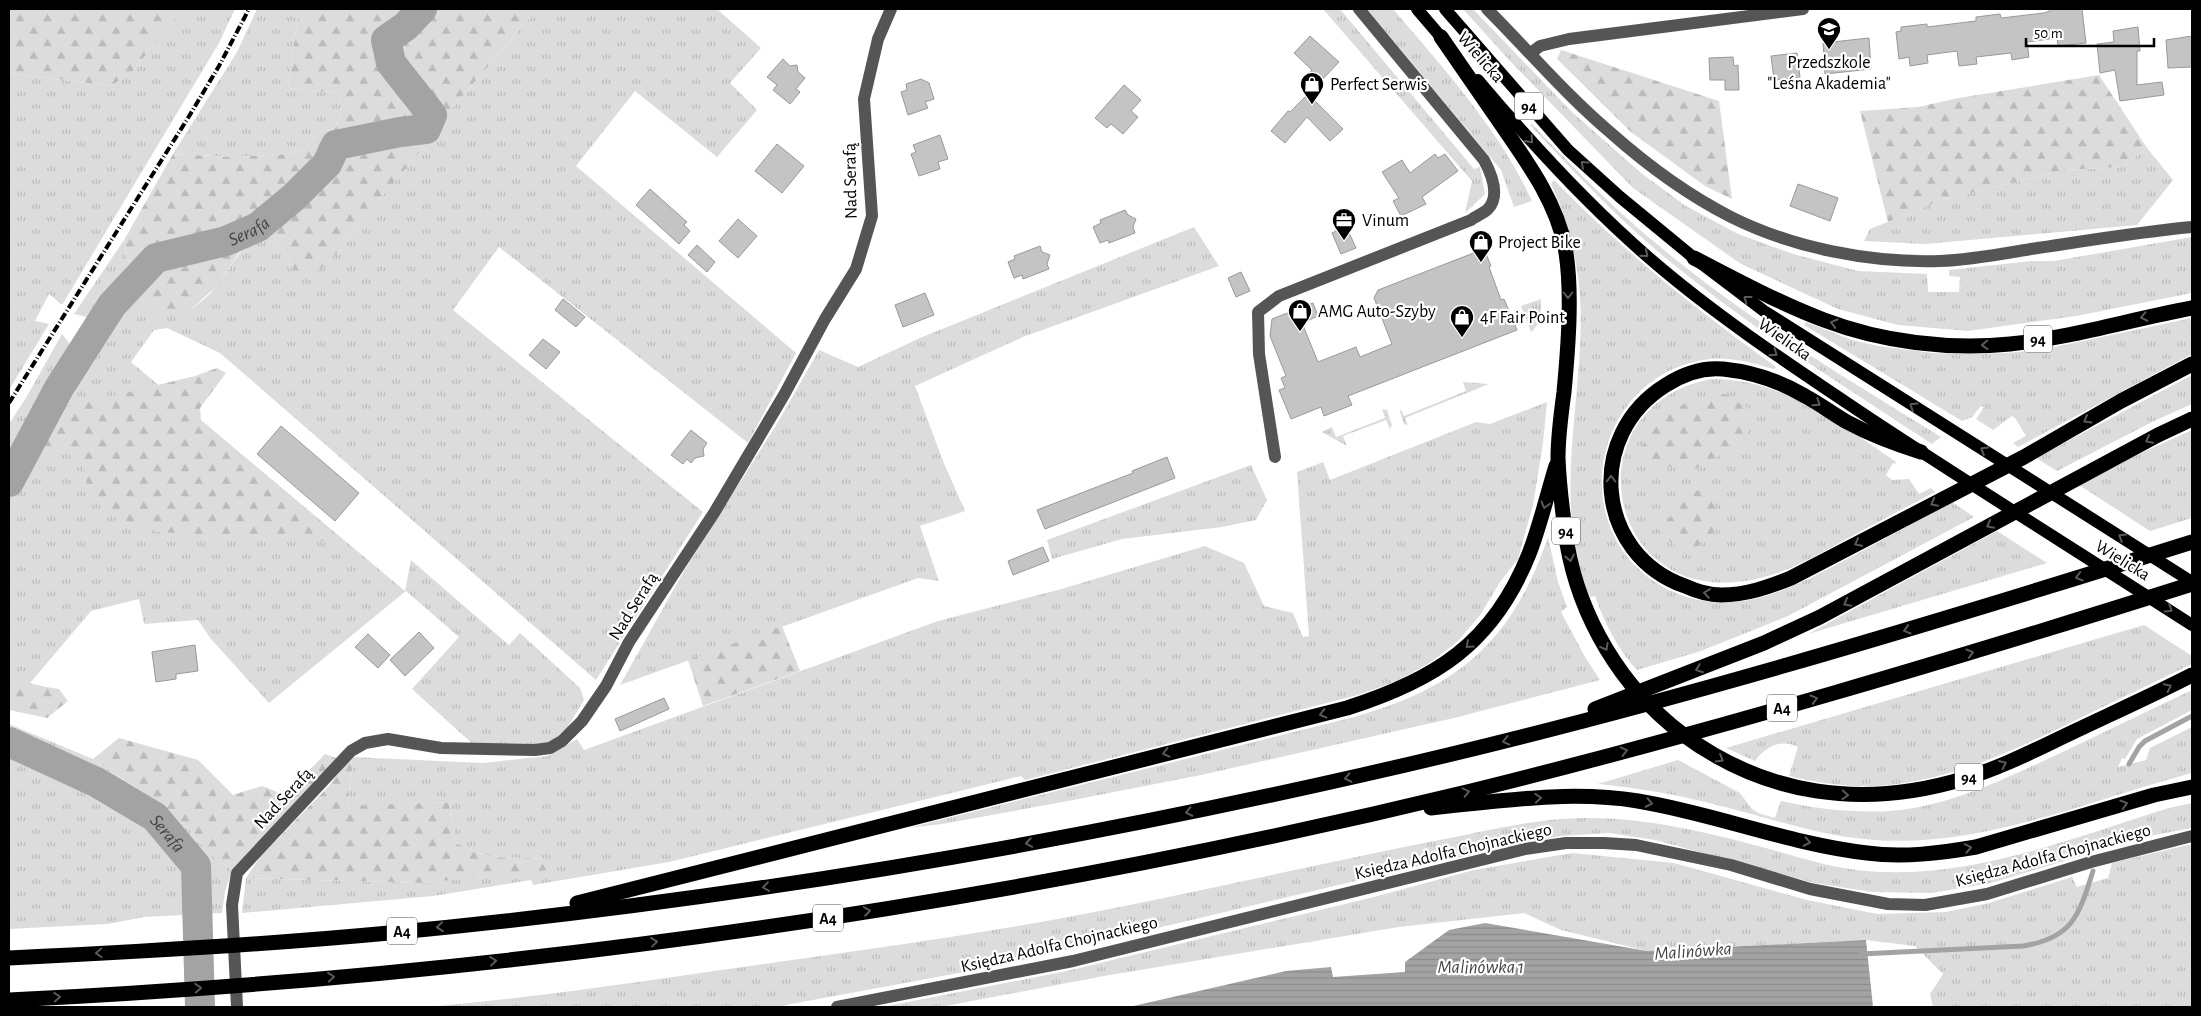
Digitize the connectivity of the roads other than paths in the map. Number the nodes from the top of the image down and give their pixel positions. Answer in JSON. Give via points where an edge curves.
{"nodes":[{"id":1,"x":891,"y":9,"type":"edge"},
{"id":2,"x":1359,"y":9,"type":"edge"},
{"id":3,"x":1417,"y":9,"type":"edge"},
{"id":4,"x":1446,"y":9,"type":"edge"},
{"id":5,"x":1487,"y":9,"type":"edge"},
{"id":6,"x":1803,"y":9,"type":"edge"},
{"id":7,"x":1441,"y":37,"type":"junction"},
{"id":8,"x":1531,"y":53,"type":"junction"},
{"id":9,"x":2192,"y":227,"type":"edge"},
{"id":10,"x":1694,"y":258,"type":"junction"},
{"id":11,"x":2192,"y":308,"type":"edge"},
{"id":12,"x":2192,"y":364,"type":"edge"},
{"id":13,"x":2192,"y":419,"type":"edge"},
{"id":14,"x":1921,"y":452,"type":"junction"},
{"id":15,"x":1275,"y":457,"type":"dead end"},
{"id":16,"x":1558,"y":458,"type":"junction"},
{"id":17,"x":2192,"y":542,"type":"edge"},
{"id":18,"x":2192,"y":583,"type":"edge"},
{"id":19,"x":2192,"y":624,"type":"edge"},
{"id":20,"x":2192,"y":675,"type":"edge"},
{"id":21,"x":1553,"y":729,"type":"junction"},
{"id":22,"x":2192,"y":787,"type":"edge"},
{"id":23,"x":1368,"y":815,"type":"junction"},
{"id":24,"x":2192,"y":836,"type":"edge"},
{"id":25,"x":524,"y":918,"type":"junction"},
{"id":26,"x":9,"y":958,"type":"edge"},
{"id":27,"x":9,"y":1000,"type":"edge"},
{"id":28,"x":237,"y":1007,"type":"edge"},
{"id":29,"x":837,"y":1007,"type":"edge"}],
"edges":[{"from":1,"to":28,"type":"street","name":"Nad Serafą","via":[[878,39],[864,99],[872,216],[856,269],[824,319],[784,395],[629,642],[606,686],[571,733],[550,748],[511,751],[441,748],[388,739],[364,743],[351,751],[237,873],[232,905]]},
{"from":2,"to":15,"type":"street","via":[[1484,160],[1491,173],[1495,196],[1488,209],[1471,220],[1279,296],[1258,312],[1259,354]]},
{"from":3,"to":7,"type":"main road","name":"Wielicka"},
{"from":10,"to":4,"type":"main road","name":"Wielicka","number":"94","one_way":true,"via":[[1568,150]]},
{"from":5,"to":8,"type":"street"},
{"from":6,"to":8,"type":"street","via":[[1569,39],[1540,46]]},
{"from":7,"to":14,"type":"main road","name":"Wielicka","one_way":true,"via":[[1533,145],[1587,202],[1648,257],[1749,335]]},
{"from":7,"to":16,"type":"highway","one_way":true,"via":[[1535,174],[1565,246],[1567,363]]},
{"from":8,"to":9,"type":"street","via":[[1610,132],[1682,187],[1731,216],[1801,243],[1860,256],[1940,261]]},
{"from":11,"to":10,"type":"highway","number":"94","one_way":true,"via":[[2010,344],[1932,345],[1881,337],[1826,321]]},
{"from":18,"to":10,"type":"main road","name":"Wielicka","one_way":true,"via":[[1764,312]]},
{"from":12,"to":14,"type":"highway","one_way":true,"via":[[2024,457],[1766,588],[1720,595],[1698,591],[1659,575],[1628,542],[1612,498],[1612,457],[1628,421],[1657,390],[1690,373],[1704,370],[1736,371],[1774,380],[1880,439]]},
{"from":13,"to":21,"type":"highway","one_way":true,"via":[[1820,617]]},
{"from":14,"to":19,"type":"main road","name":"Wielicka","one_way":true},
{"from":16,"to":20,"type":"highway","number":"94","one_way":true,"via":[[1576,582],[1608,652],[1650,707],[1670,725],[1737,769],[1780,783],[1838,794],[1901,793],[1940,785],[1991,770]]},
{"from":16,"to":25,"type":"highway","one_way":true,"via":[[1530,553],[1505,604],[1469,646],[1424,678],[1385,696]]},
{"from":17,"to":21,"type":"highway","number":"A4","one_way":true,"via":[[1873,640]]},
{"from":23,"to":18,"type":"highway","number":"A4","one_way":true,"via":[[1790,706]]},
{"from":21,"to":25,"type":"highway","number":"A4","one_way":true,"via":[[1166,818],[776,886]]},
{"from":23,"to":22,"type":"highway","one_way":true,"via":[[1554,797],[1600,797],[1639,801],[1833,848],[1869,854],[1910,854],[1976,847]]},
{"from":27,"to":23,"type":"highway","number":"A4","one_way":true,"via":[[385,973],[561,954],[813,920],[1106,870]]},
{"from":24,"to":29,"type":"street","name":"Księdza Adolfa Chojnackiego","via":[[1987,894],[1925,905],[1888,904],[1810,889],[1732,865],[1636,845],[1566,844],[1525,849],[1074,961]]},
{"from":25,"to":26,"type":"highway","number":"A4","one_way":true,"via":[[389,933]]}]}
